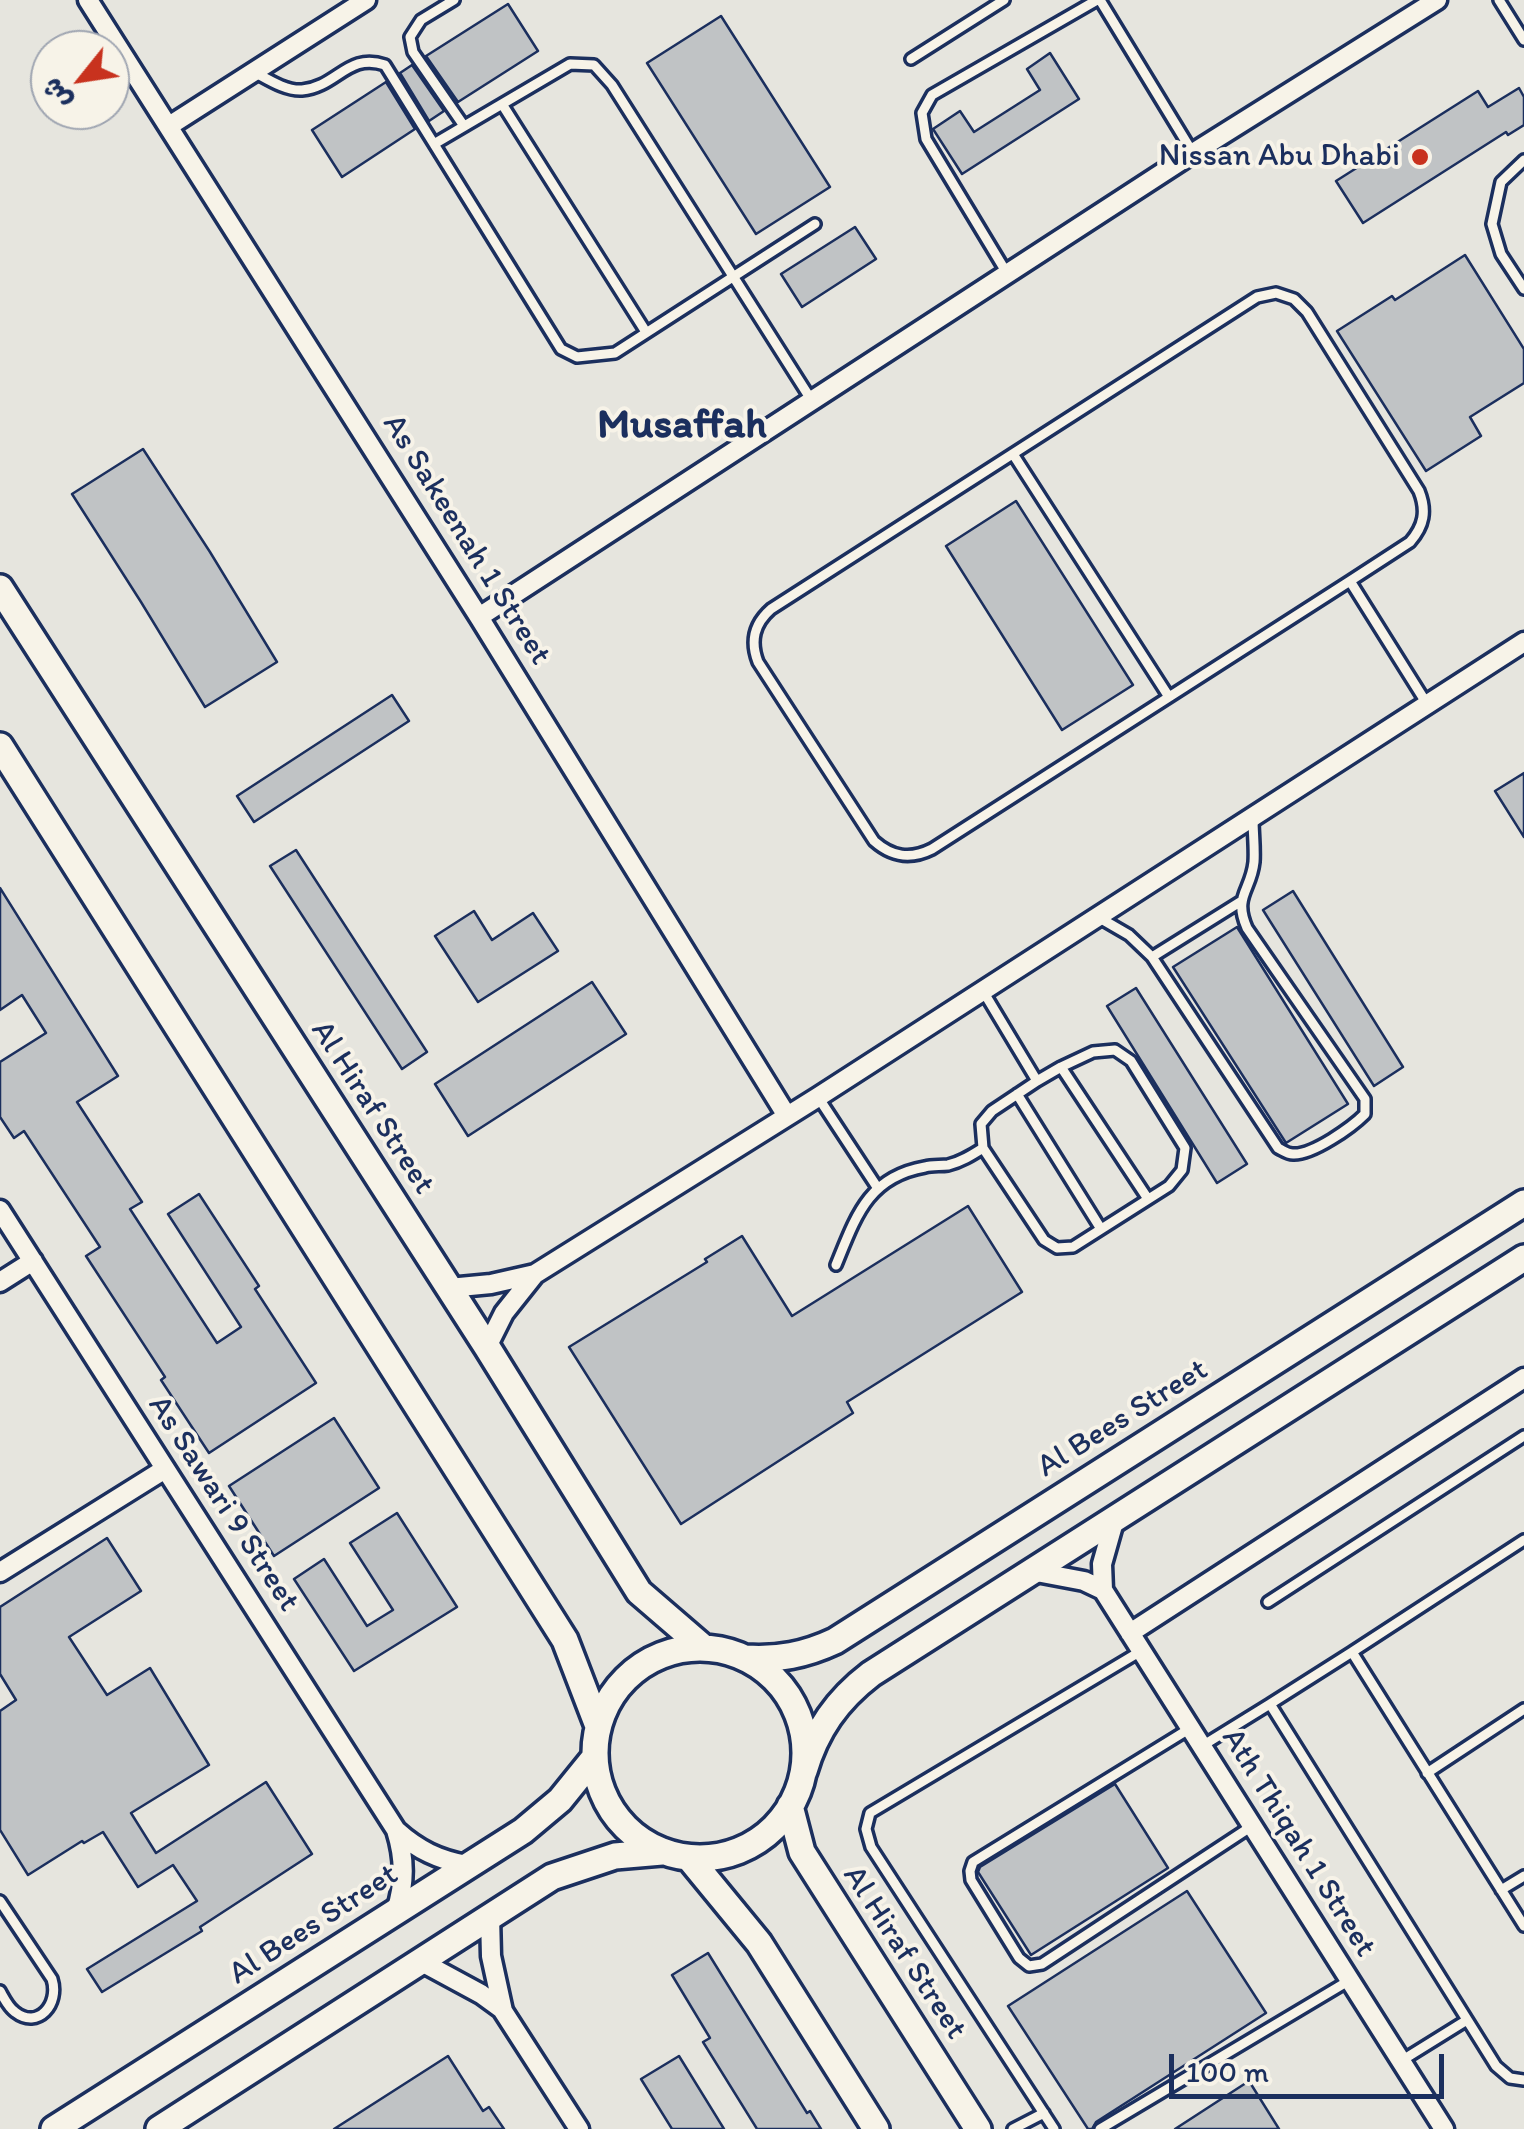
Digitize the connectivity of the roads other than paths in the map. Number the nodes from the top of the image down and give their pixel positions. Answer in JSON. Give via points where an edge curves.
{"nodes":[{"id":1,"x":88,"y":0,"type":"edge"},
{"id":2,"x":454,"y":0,"type":"edge"},
{"id":3,"x":1004,"y":0,"type":"edge"},
{"id":4,"x":1099,"y":0,"type":"edge"},
{"id":5,"x":1437,"y":0,"type":"edge"},
{"id":6,"x":1499,"y":0,"type":"edge"},
{"id":7,"x":354,"y":3,"type":"edge"},
{"id":8,"x":1524,"y":40,"type":"edge"},
{"id":9,"x":910,"y":59,"type":"dead end"},
{"id":10,"x":253,"y":72,"type":"junction"},
{"id":11,"x":502,"y":104,"type":"junction"},
{"id":12,"x":169,"y":126,"type":"junction"},
{"id":13,"x":464,"y":126,"type":"junction"},
{"id":14,"x":434,"y":144,"type":"junction"},
{"id":15,"x":1193,"y":153,"type":"junction"},
{"id":16,"x":1524,"y":160,"type":"edge"},
{"id":17,"x":814,"y":224,"type":"dead end"},
{"id":18,"x":1008,"y":274,"type":"junction"},
{"id":19,"x":733,"y":276,"type":"junction"},
{"id":20,"x":1524,"y":289,"type":"edge"},
{"id":21,"x":646,"y":332,"type":"junction"},
{"id":22,"x":812,"y":401,"type":"junction"},
{"id":23,"x":1013,"y":454,"type":"junction"},
{"id":24,"x":1350,"y":581,"type":"junction"},
{"id":25,"x":0,"y":588,"type":"edge"},
{"id":26,"x":479,"y":616,"type":"junction"},
{"id":27,"x":1524,"y":642,"type":"edge"},
{"id":28,"x":1169,"y":697,"type":"junction"},
{"id":29,"x":1427,"y":704,"type":"junction"},
{"id":30,"x":0,"y":746,"type":"edge"},
{"id":31,"x":1253,"y":817,"type":"junction"},
{"id":32,"x":1240,"y":902,"type":"junction"},
{"id":33,"x":1098,"y":917,"type":"junction"},
{"id":34,"x":1152,"y":958,"type":"junction"},
{"id":35,"x":983,"y":991,"type":"junction"},
{"id":36,"x":1061,"y":1066,"type":"junction"},
{"id":37,"x":1038,"y":1082,"type":"junction"},
{"id":38,"x":1017,"y":1094,"type":"junction"},
{"id":39,"x":818,"y":1097,"type":"junction"},
{"id":40,"x":788,"y":1116,"type":"junction"},
{"id":41,"x":983,"y":1148,"type":"junction"},
{"id":42,"x":876,"y":1187,"type":"junction"},
{"id":43,"x":1148,"y":1199,"type":"junction"},
{"id":44,"x":1524,"y":1202,"type":"edge"},
{"id":45,"x":0,"y":1210,"type":"edge"},
{"id":46,"x":1101,"y":1229,"type":"junction"},
{"id":47,"x":1524,"y":1258,"type":"edge"},
{"id":48,"x":33,"y":1261,"type":"junction"},
{"id":49,"x":836,"y":1265,"type":"dead end"},
{"id":50,"x":536,"y":1274,"type":"junction"},
{"id":51,"x":0,"y":1282,"type":"edge"},
{"id":52,"x":449,"y":1288,"type":"junction"},
{"id":53,"x":487,"y":1347,"type":"junction"},
{"id":54,"x":1524,"y":1378,"type":"edge"},
{"id":55,"x":1524,"y":1436,"type":"edge"},
{"id":56,"x":165,"y":1468,"type":"junction"},
{"id":57,"x":1115,"y":1518,"type":"junction"},
{"id":58,"x":1524,"y":1540,"type":"edge"},
{"id":59,"x":1032,"y":1571,"type":"junction"},
{"id":60,"x":0,"y":1572,"type":"edge"},
{"id":61,"x":1103,"y":1590,"type":"junction"},
{"id":62,"x":1268,"y":1602,"type":"dead end"},
{"id":63,"x":1130,"y":1633,"type":"junction"},
{"id":64,"x":704,"y":1648,"type":"junction"},
{"id":65,"x":1141,"y":1651,"type":"junction"},
{"id":66,"x":1352,"y":1652,"type":"junction"},
{"id":67,"x":746,"y":1658,"type":"junction"},
{"id":68,"x":1270,"y":1704,"type":"junction"},
{"id":69,"x":1524,"y":1709,"type":"edge"},
{"id":70,"x":598,"y":1726,"type":"junction"},
{"id":71,"x":1190,"y":1728,"type":"junction"},
{"id":72,"x":1202,"y":1746,"type":"junction"},
{"id":73,"x":594,"y":1758,"type":"junction"},
{"id":74,"x":804,"y":1771,"type":"junction"},
{"id":75,"x":1427,"y":1773,"type":"junction"},
{"id":76,"x":790,"y":1806,"type":"junction"},
{"id":77,"x":1252,"y":1826,"type":"junction"},
{"id":78,"x":396,"y":1830,"type":"junction"},
{"id":79,"x":662,"y":1852,"type":"junction"},
{"id":80,"x":690,"y":1859,"type":"junction"},
{"id":81,"x":467,"y":1865,"type":"junction"},
{"id":82,"x":1524,"y":1876,"type":"edge"},
{"id":83,"x":1502,"y":1890,"type":"junction"},
{"id":84,"x":0,"y":1901,"type":"edge"},
{"id":85,"x":396,"y":1911,"type":"junction"},
{"id":86,"x":490,"y":1916,"type":"junction"},
{"id":87,"x":1524,"y":1926,"type":"edge"},
{"id":88,"x":420,"y":1961,"type":"junction"},
{"id":89,"x":1350,"y":1980,"type":"junction"},
{"id":90,"x":0,"y":1991,"type":"edge"},
{"id":91,"x":503,"y":2011,"type":"junction"},
{"id":92,"x":1468,"y":2020,"type":"junction"},
{"id":93,"x":1400,"y":2061,"type":"junction"},
{"id":94,"x":1524,"y":2080,"type":"edge"},
{"id":95,"x":1044,"y":2113,"type":"junction"},
{"id":96,"x":1440,"y":2128,"type":"edge"},
{"id":97,"x":54,"y":2129,"type":"edge"},
{"id":98,"x":159,"y":2129,"type":"edge"},
{"id":99,"x":578,"y":2129,"type":"edge"},
{"id":100,"x":876,"y":2129,"type":"edge"},
{"id":101,"x":978,"y":2129,"type":"edge"},
{"id":102,"x":1014,"y":2129,"type":"edge"},
{"id":103,"x":1054,"y":2129,"type":"edge"},
{"id":104,"x":1100,"y":2129,"type":"edge"}],
"edges":[{"from":1,"to":12,"type":"street","name":"As Sakeenah 1 Street"},
{"from":2,"to":13,"type":"lane","via":[[420,20],[410,38]]},
{"from":3,"to":9,"type":"lane"},
{"from":4,"to":15,"type":"lane"},
{"from":4,"to":18,"type":"lane","via":[[932,96],[922,113],[926,139]]},
{"from":5,"to":15,"type":"street"},
{"from":6,"to":8,"type":"lane"},
{"from":7,"to":10,"type":"street"},
{"from":10,"to":12,"type":"street"},
{"from":10,"to":14,"type":"lane","via":[[302,90],[357,63],[385,65]]},
{"from":11,"to":13,"type":"lane"},
{"from":11,"to":19,"type":"lane","via":[[570,64],[594,65]]},
{"from":11,"to":21,"type":"lane"},
{"from":12,"to":26,"type":"street","name":"As Sakeenah 1 Street"},
{"from":13,"to":14,"type":"lane"},
{"from":14,"to":21,"type":"lane","via":[[561,349],[577,357],[615,353]]},
{"from":15,"to":18,"type":"street"},
{"from":16,"to":20,"type":"lane","via":[[1501,182],[1492,224],[1501,254]]},
{"from":17,"to":19,"type":"lane"},
{"from":18,"to":22,"type":"street"},
{"from":19,"to":21,"type":"lane"},
{"from":19,"to":22,"type":"lane"},
{"from":22,"to":26,"type":"street"},
{"from":23,"to":24,"type":"lane","via":[[1257,297],[1285,295],[1302,304],[1424,501],[1423,524],[1410,542]]},
{"from":23,"to":28,"type":"lane"},
{"from":23,"to":28,"type":"lane","via":[[771,609],[754,633],[758,662],[874,841],[901,856],[932,849]]},
{"from":24,"to":28,"type":"lane"},
{"from":24,"to":29,"type":"lane"},
{"from":25,"to":52,"type":"street","name":"Al Hiraf Street"},
{"from":26,"to":40,"type":"street","name":"As Sakeenah 1 Street"},
{"from":27,"to":29,"type":"street"},
{"from":29,"to":31,"type":"street"},
{"from":30,"to":70,"type":"street","via":[[565,1640]]},
{"from":31,"to":32,"type":"lane","via":[[1254,863]]},
{"from":31,"to":33,"type":"street"},
{"from":32,"to":34,"type":"lane"},
{"from":32,"to":34,"type":"lane","via":[[1247,928],[1365,1099],[1365,1114],[1355,1124],[1306,1152],[1278,1148]]},
{"from":33,"to":34,"type":"lane","via":[[1130,935]]},
{"from":33,"to":35,"type":"street"},
{"from":35,"to":37,"type":"lane"},
{"from":35,"to":39,"type":"street"},
{"from":36,"to":37,"type":"lane"},
{"from":36,"to":43,"type":"lane"},
{"from":36,"to":43,"type":"lane","via":[[1115,1050],[1131,1061],[1184,1148],[1182,1170]]},
{"from":37,"to":38,"type":"lane"},
{"from":38,"to":41,"type":"lane","via":[[981,1124]]},
{"from":38,"to":46,"type":"lane"},
{"from":39,"to":40,"type":"street"},
{"from":39,"to":42,"type":"lane"},
{"from":40,"to":50,"type":"street"},
{"from":41,"to":42,"type":"lane","via":[[948,1165],[897,1173]]},
{"from":41,"to":46,"type":"lane","via":[[1044,1240],[1073,1247]]},
{"from":42,"to":49,"type":"lane"},
{"from":43,"to":46,"type":"lane"},
{"from":44,"to":67,"type":"street","name":"Al Bees Street","via":[[835,1641],[783,1658]]},
{"from":45,"to":48,"type":"street","name":"As Sawari 9 Street"},
{"from":47,"to":57,"type":"street"},
{"from":48,"to":51,"type":"street"},
{"from":48,"to":56,"type":"street","name":"As Sawari 9 Street"},
{"from":50,"to":52,"type":"street"},
{"from":50,"to":53,"type":"street","via":[[504,1312]]},
{"from":52,"to":53,"type":"street","name":"Al Hiraf Street"},
{"from":53,"to":64,"type":"street","name":"Al Hiraf Street","via":[[638,1592]]},
{"from":54,"to":63,"type":"street"},
{"from":55,"to":62,"type":"lane"},
{"from":56,"to":60,"type":"street"},
{"from":56,"to":78,"type":"street","name":"As Sawari 9 Street"},
{"from":57,"to":59,"type":"street"},
{"from":57,"to":61,"type":"street","via":[[1102,1564]]},
{"from":58,"to":66,"type":"lane"},
{"from":59,"to":61,"type":"street"},
{"from":59,"to":74,"type":"street","via":[[855,1686],[828,1716]]},
{"from":61,"to":63,"type":"street","name":"Ath Thiqah 1 Street"},
{"from":63,"to":65,"type":"street","name":"Ath Thiqah 1 Street"},
{"from":64,"to":67,"type":"street"},
{"from":64,"to":70,"type":"street","via":[[668,1652],[636,1668],[612,1694]]},
{"from":65,"to":71,"type":"street","name":"Ath Thiqah 1 Street"},
{"from":65,"to":95,"type":"lane","via":[[870,1813],[866,1829],[871,1847]]},
{"from":66,"to":68,"type":"lane"},
{"from":66,"to":75,"type":"lane"},
{"from":67,"to":74,"type":"street","via":[[774,1678],[794,1705]]},
{"from":68,"to":72,"type":"lane"},
{"from":68,"to":92,"type":"lane"},
{"from":69,"to":75,"type":"lane"},
{"from":70,"to":73,"type":"street"},
{"from":71,"to":72,"type":"street","name":"Ath Thiqah 1 Street"},
{"from":71,"to":77,"type":"lane","via":[[974,1862],[971,1880],[1019,1958],[1029,1966],[1042,1964]]},
{"from":72,"to":77,"type":"street","name":"Ath Thiqah 1 Street"},
{"from":73,"to":79,"type":"street","via":[[614,1815]]},
{"from":73,"to":81,"type":"street","name":"Al Bees Street","via":[[560,1800]]},
{"from":74,"to":76,"type":"street"},
{"from":75,"to":83,"type":"lane"},
{"from":76,"to":80,"type":"street","via":[[748,1848]]},
{"from":76,"to":101,"type":"street","name":"Al Hiraf Street","via":[[802,1852]]},
{"from":77,"to":89,"type":"street","name":"Ath Thiqah 1 Street"},
{"from":78,"to":81,"type":"street","name":"As Sawari 9 Street","via":[[436,1858]]},
{"from":78,"to":85,"type":"street","name":"As Sawari 9 Street","via":[[404,1862]]},
{"from":79,"to":80,"type":"street"},
{"from":79,"to":86,"type":"street","via":[[615,1856],[552,1877]]},
{"from":80,"to":100,"type":"street","via":[[760,1943]]},
{"from":81,"to":85,"type":"street","name":"Al Bees Street"},
{"from":82,"to":83,"type":"lane"},
{"from":83,"to":87,"type":"lane"},
{"from":84,"to":90,"type":"lane","via":[[55,1994],[50,2008],[30,2018],[16,2013]]},
{"from":85,"to":97,"type":"street","name":"Al Bees Street"},
{"from":86,"to":88,"type":"street"},
{"from":86,"to":91,"type":"street"},
{"from":88,"to":91,"type":"street"},
{"from":88,"to":98,"type":"street"},
{"from":89,"to":93,"type":"street","name":"Ath Thiqah 1 Street"},
{"from":89,"to":104,"type":"lane"},
{"from":91,"to":99,"type":"street"},
{"from":92,"to":93,"type":"lane"},
{"from":92,"to":94,"type":"lane","via":[[1502,2073]]},
{"from":93,"to":96,"type":"street","name":"Ath Thiqah 1 Street"},
{"from":95,"to":102,"type":"lane"},
{"from":95,"to":103,"type":"lane"}]}
